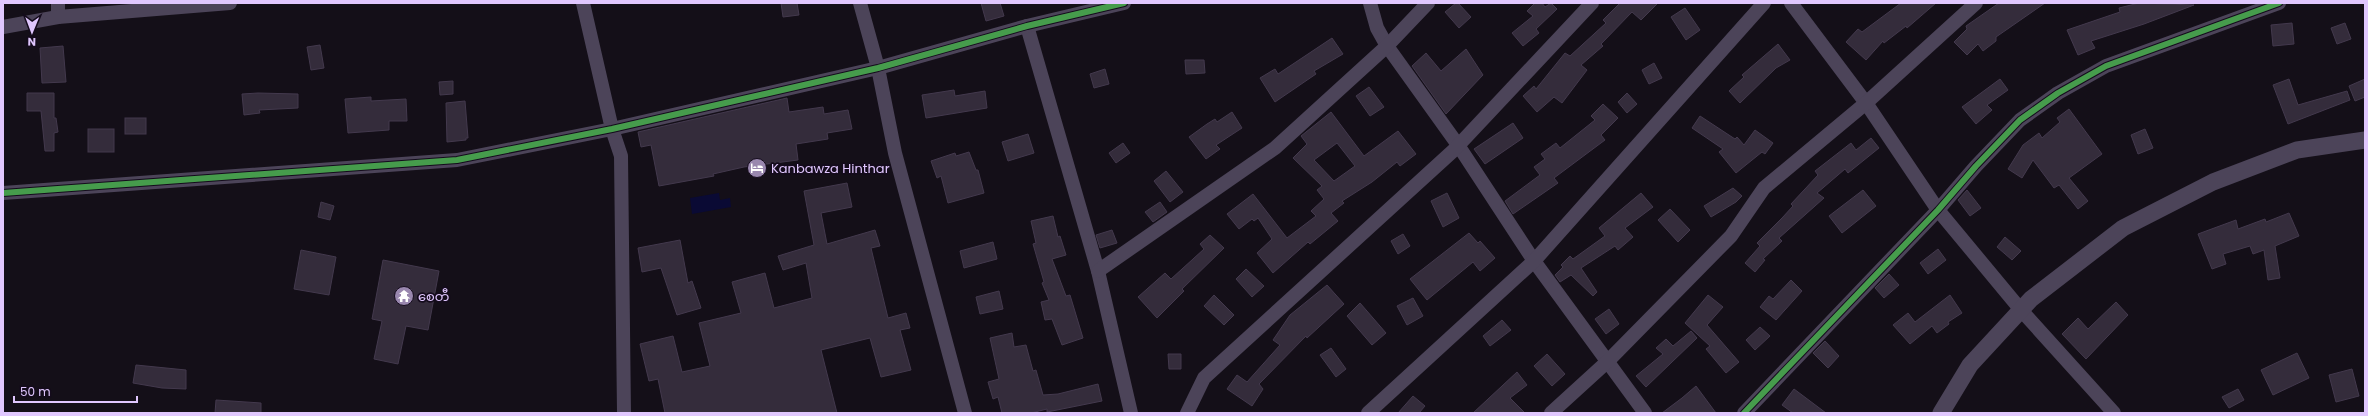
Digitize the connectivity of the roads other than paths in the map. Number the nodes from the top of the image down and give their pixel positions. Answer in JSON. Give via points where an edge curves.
{"nodes":[{"id":1,"x":58,"y":3,"type":"edge"},
{"id":2,"x":230,"y":3,"type":"edge"},
{"id":3,"x":583,"y":3,"type":"edge"},
{"id":4,"x":860,"y":3,"type":"edge"},
{"id":5,"x":1124,"y":3,"type":"edge"},
{"id":6,"x":1370,"y":3,"type":"edge"},
{"id":7,"x":1428,"y":3,"type":"edge"},
{"id":8,"x":1592,"y":3,"type":"edge"},
{"id":9,"x":1764,"y":3,"type":"edge"},
{"id":10,"x":1791,"y":3,"type":"edge"},
{"id":11,"x":1976,"y":3,"type":"edge"},
{"id":12,"x":2279,"y":3,"type":"edge"},
{"id":13,"x":1102,"y":6,"type":"edge"},
{"id":14,"x":58,"y":17,"type":"junction"},
{"id":15,"x":1027,"y":26,"type":"junction"},
{"id":16,"x":3,"y":27,"type":"edge"},
{"id":17,"x":1387,"y":46,"type":"junction"},
{"id":18,"x":878,"y":68,"type":"junction"},
{"id":19,"x":1866,"y":103,"type":"junction"},
{"id":20,"x":612,"y":129,"type":"junction"},
{"id":21,"x":2365,"y":140,"type":"edge"},
{"id":22,"x":1458,"y":145,"type":"junction"},
{"id":23,"x":3,"y":193,"type":"edge"},
{"id":24,"x":1938,"y":210,"type":"junction"},
{"id":25,"x":1534,"y":261,"type":"junction"},
{"id":26,"x":1098,"y":271,"type":"junction"},
{"id":27,"x":2021,"y":310,"type":"junction"},
{"id":28,"x":1608,"y":362,"type":"junction"},
{"id":29,"x":624,"y":413,"type":"edge"},
{"id":30,"x":965,"y":413,"type":"edge"},
{"id":31,"x":1131,"y":413,"type":"edge"},
{"id":32,"x":1187,"y":413,"type":"edge"},
{"id":33,"x":1368,"y":413,"type":"edge"},
{"id":34,"x":1551,"y":413,"type":"edge"},
{"id":35,"x":1645,"y":413,"type":"edge"},
{"id":36,"x":1744,"y":413,"type":"edge"},
{"id":37,"x":1941,"y":413,"type":"edge"},
{"id":38,"x":2114,"y":413,"type":"edge"}],
"edges":[{"from":1,"to":14,"type":"street"},
{"from":2,"to":14,"type":"street"},
{"from":3,"to":20,"type":"street"},
{"from":4,"to":18,"type":"street"},
{"from":5,"to":13,"type":"street"},
{"from":6,"to":17,"type":"street","via":[[1377,28]]},
{"from":7,"to":17,"type":"street"},
{"from":8,"to":22,"type":"street"},
{"from":9,"to":25,"type":"street"},
{"from":10,"to":19,"type":"street"},
{"from":11,"to":19,"type":"street"},
{"from":12,"to":24,"type":"street","via":[[2106,66],[2058,93],[2020,120]]},
{"from":13,"to":15,"type":"street"},
{"from":14,"to":16,"type":"street"},
{"from":15,"to":18,"type":"street"},
{"from":15,"to":26,"type":"street"},
{"from":17,"to":22,"type":"street"},
{"from":17,"to":26,"type":"street","via":[[1275,148]]},
{"from":18,"to":20,"type":"street"},
{"from":18,"to":30,"type":"street","via":[[895,153]]},
{"from":19,"to":24,"type":"street"},
{"from":19,"to":28,"type":"street","via":[[1764,188],[1731,236]]},
{"from":20,"to":23,"type":"street","via":[[457,160]]},
{"from":20,"to":29,"type":"street","via":[[620,156]]},
{"from":21,"to":27,"type":"street","via":[[2297,150],[2214,182],[2123,228],[2031,299]]},
{"from":22,"to":25,"type":"street"},
{"from":22,"to":32,"type":"street","via":[[1204,378]]},
{"from":24,"to":27,"type":"street"},
{"from":24,"to":36,"type":"street"},
{"from":25,"to":28,"type":"street"},
{"from":25,"to":33,"type":"street"},
{"from":26,"to":31,"type":"street"},
{"from":27,"to":37,"type":"street","via":[[1970,365]]},
{"from":27,"to":38,"type":"street"},
{"from":28,"to":34,"type":"street"},
{"from":28,"to":35,"type":"street"}]}
